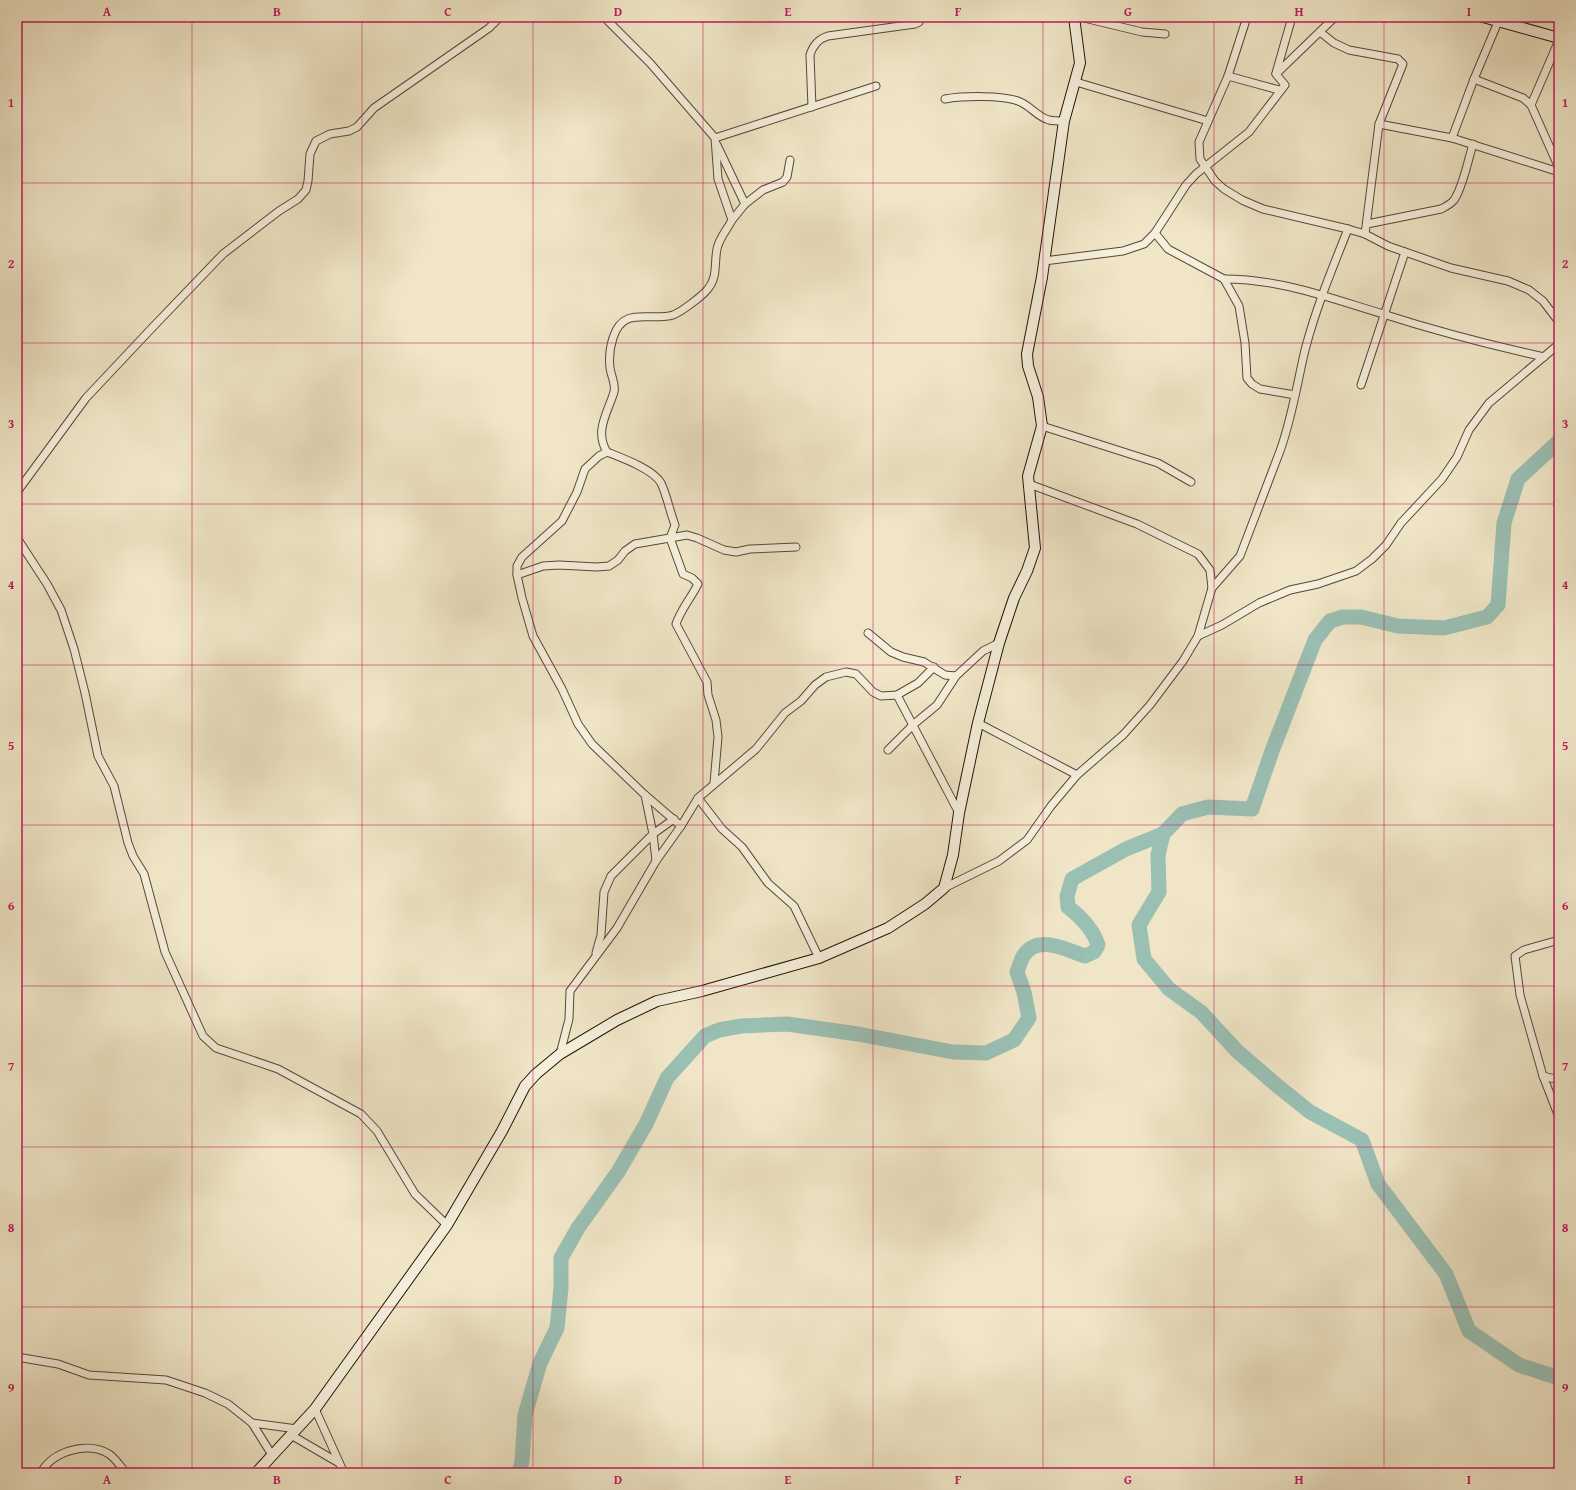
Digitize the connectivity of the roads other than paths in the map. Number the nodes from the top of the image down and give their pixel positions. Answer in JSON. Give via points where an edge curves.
{"nodes":[{"id":1,"x":500,"y":17,"type":"edge"},
{"id":2,"x":604,"y":17,"type":"edge"},
{"id":3,"x":920,"y":17,"type":"edge"},
{"id":4,"x":1074,"y":17,"type":"edge"},
{"id":5,"x":1080,"y":17,"type":"edge"},
{"id":6,"x":1247,"y":17,"type":"edge"},
{"id":7,"x":1292,"y":17,"type":"edge"},
{"id":8,"x":1335,"y":17,"type":"edge"},
{"id":9,"x":1483,"y":17,"type":"edge"},
{"id":10,"x":1498,"y":22,"type":"junction"},
{"id":11,"x":1320,"y":32,"type":"junction"},
{"id":12,"x":1165,"y":34,"type":"dead end"},
{"id":13,"x":1559,"y":39,"type":"edge"},
{"id":14,"x":1276,"y":74,"type":"junction"},
{"id":15,"x":1228,"y":76,"type":"junction"},
{"id":16,"x":1474,"y":79,"type":"junction"},
{"id":17,"x":1076,"y":82,"type":"junction"},
{"id":18,"x":876,"y":86,"type":"dead end"},
{"id":19,"x":1279,"y":90,"type":"junction"},
{"id":20,"x":945,"y":99,"type":"dead end"},
{"id":21,"x":1531,"y":105,"type":"junction"},
{"id":22,"x":812,"y":107,"type":"junction"},
{"id":23,"x":1064,"y":121,"type":"junction"},
{"id":24,"x":1208,"y":121,"type":"junction"},
{"id":25,"x":1379,"y":124,"type":"junction"},
{"id":26,"x":1452,"y":138,"type":"junction"},
{"id":27,"x":716,"y":141,"type":"junction"},
{"id":28,"x":1473,"y":144,"type":"junction"},
{"id":29,"x":790,"y":160,"type":"dead end"},
{"id":30,"x":1205,"y":167,"type":"junction"},
{"id":31,"x":1559,"y":168,"type":"edge"},
{"id":32,"x":1559,"y":172,"type":"edge"},
{"id":33,"x":745,"y":204,"type":"junction"},
{"id":34,"x":732,"y":220,"type":"junction"},
{"id":35,"x":1367,"y":224,"type":"junction"},
{"id":36,"x":1348,"y":229,"type":"junction"},
{"id":37,"x":1155,"y":233,"type":"junction"},
{"id":38,"x":1365,"y":234,"type":"junction"},
{"id":39,"x":1405,"y":252,"type":"junction"},
{"id":40,"x":1044,"y":261,"type":"junction"},
{"id":41,"x":1224,"y":279,"type":"junction"},
{"id":42,"x":1322,"y":294,"type":"junction"},
{"id":43,"x":1384,"y":315,"type":"junction"},
{"id":44,"x":1559,"y":322,"type":"edge"},
{"id":45,"x":1559,"y":344,"type":"edge"},
{"id":46,"x":1544,"y":357,"type":"junction"},
{"id":47,"x":1362,"y":384,"type":"dead end"},
{"id":48,"x":1296,"y":395,"type":"junction"},
{"id":49,"x":1042,"y":426,"type":"junction"},
{"id":50,"x":607,"y":452,"type":"junction"},
{"id":51,"x":1191,"y":482,"type":"dead end"},
{"id":52,"x":1029,"y":484,"type":"junction"},
{"id":53,"x":17,"y":492,"type":"edge"},
{"id":54,"x":17,"y":538,"type":"edge"},
{"id":55,"x":670,"y":538,"type":"junction"},
{"id":56,"x":796,"y":547,"type":"dead end"},
{"id":57,"x":517,"y":575,"type":"junction"},
{"id":58,"x":1212,"y":588,"type":"junction"},
{"id":59,"x":868,"y":633,"type":"dead end"},
{"id":60,"x":1198,"y":636,"type":"junction"},
{"id":61,"x":999,"y":643,"type":"junction"},
{"id":62,"x":934,"y":667,"type":"junction"},
{"id":63,"x":956,"y":676,"type":"junction"},
{"id":64,"x":897,"y":695,"type":"junction"},
{"id":65,"x":978,"y":723,"type":"junction"},
{"id":66,"x":914,"y":724,"type":"junction"},
{"id":67,"x":888,"y":750,"type":"dead end"},
{"id":68,"x":1077,"y":775,"type":"junction"},
{"id":69,"x":714,"y":783,"type":"junction"},
{"id":70,"x":645,"y":795,"type":"junction"},
{"id":71,"x":698,"y":798,"type":"junction"},
{"id":72,"x":959,"y":813,"type":"junction"},
{"id":73,"x":674,"y":819,"type":"junction"},
{"id":74,"x":681,"y":826,"type":"junction"},
{"id":75,"x":653,"y":834,"type":"junction"},
{"id":76,"x":656,"y":860,"type":"junction"},
{"id":77,"x":944,"y":888,"type":"junction"},
{"id":78,"x":1559,"y":940,"type":"edge"},
{"id":79,"x":594,"y":957,"type":"junction"},
{"id":80,"x":819,"y":958,"type":"junction"},
{"id":81,"x":560,"y":1054,"type":"junction"},
{"id":82,"x":1543,"y":1076,"type":"junction"},
{"id":83,"x":1559,"y":1080,"type":"edge"},
{"id":84,"x":1559,"y":1117,"type":"edge"},
{"id":85,"x":447,"y":1225,"type":"junction"},
{"id":86,"x":17,"y":1357,"type":"edge"},
{"id":87,"x":315,"y":1409,"type":"junction"},
{"id":88,"x":252,"y":1424,"type":"junction"},
{"id":89,"x":294,"y":1432,"type":"junction"},
{"id":90,"x":272,"y":1455,"type":"junction"},
{"id":91,"x":340,"y":1463,"type":"junction"},
{"id":92,"x":41,"y":1473,"type":"edge"},
{"id":93,"x":126,"y":1473,"type":"edge"},
{"id":94,"x":256,"y":1473,"type":"edge"},
{"id":95,"x":344,"y":1473,"type":"edge"}],
"edges":[{"from":1,"to":53,"type":"street","via":[[489,28],[374,108],[357,127],[330,134],[316,141],[310,154],[306,190],[223,254],[150,330],[86,398]]},
{"from":2,"to":27,"type":"street","via":[[650,63]]},
{"from":3,"to":22,"type":"street","via":[[919,22],[915,24],[820,39],[810,55]]},
{"from":4,"to":17,"type":"street","via":[[1080,63]]},
{"from":5,"to":12,"type":"street","via":[[1142,32]]},
{"from":6,"to":15,"type":"street"},
{"from":7,"to":14,"type":"street"},
{"from":8,"to":11,"type":"street"},
{"from":9,"to":10,"type":"street"},
{"from":10,"to":13,"type":"street"},
{"from":10,"to":16,"type":"street"},
{"from":11,"to":14,"type":"street"},
{"from":11,"to":25,"type":"street","via":[[1349,50],[1402,62],[1403,68]]},
{"from":13,"to":21,"type":"street"},
{"from":14,"to":19,"type":"street","via":[[1285,85]]},
{"from":15,"to":19,"type":"street"},
{"from":15,"to":24,"type":"street"},
{"from":16,"to":21,"type":"street","via":[[1523,98]]},
{"from":16,"to":26,"type":"street"},
{"from":17,"to":23,"type":"street"},
{"from":17,"to":24,"type":"street"},
{"from":18,"to":22,"type":"street"},
{"from":19,"to":30,"type":"street","via":[[1248,132]]},
{"from":20,"to":23,"type":"street","via":[[1011,99],[1028,106],[1049,120]]},
{"from":21,"to":31,"type":"street"},
{"from":22,"to":27,"type":"street"},
{"from":23,"to":40,"type":"street"},
{"from":24,"to":30,"type":"street","via":[[1199,142],[1198,153]]},
{"from":25,"to":26,"type":"street"},
{"from":25,"to":35,"type":"street"},
{"from":26,"to":28,"type":"street"},
{"from":27,"to":33,"type":"street"},
{"from":27,"to":34,"type":"street","via":[[718,179]]},
{"from":28,"to":32,"type":"street"},
{"from":28,"to":35,"type":"street","via":[[1459,188],[1449,205],[1441,209]]},
{"from":29,"to":33,"type":"street","via":[[787,178],[783,182],[763,190]]},
{"from":30,"to":36,"type":"street","via":[[1215,181],[1242,200],[1263,209]]},
{"from":30,"to":37,"type":"street","via":[[1186,185]]},
{"from":33,"to":34,"type":"street"},
{"from":34,"to":50,"type":"street","via":[[721,238],[715,274],[707,291],[672,315],[629,317],[622,322],[613,337],[610,368],[615,389],[603,418],[602,429],[603,445]]},
{"from":35,"to":38,"type":"street"},
{"from":36,"to":38,"type":"street"},
{"from":36,"to":42,"type":"street"},
{"from":37,"to":40,"type":"street","via":[[1144,244],[1134,248]]},
{"from":37,"to":41,"type":"street","via":[[1168,249]]},
{"from":38,"to":39,"type":"street"},
{"from":39,"to":43,"type":"street"},
{"from":39,"to":44,"type":"street","via":[[1451,268],[1508,281],[1529,290],[1543,301]]},
{"from":40,"to":49,"type":"street","via":[[1027,354]]},
{"from":41,"to":42,"type":"street","via":[[1274,282]]},
{"from":41,"to":48,"type":"street","via":[[1239,306],[1247,378],[1260,389]]},
{"from":42,"to":43,"type":"street"},
{"from":42,"to":48,"type":"street"},
{"from":43,"to":46,"type":"street"},
{"from":43,"to":47,"type":"street"},
{"from":45,"to":46,"type":"street"},
{"from":46,"to":60,"type":"street","via":[[1489,403],[1469,430],[1457,456],[1442,478],[1372,559],[1356,571],[1290,590],[1260,603]]},
{"from":48,"to":58,"type":"street","via":[[1286,434],[1240,556]]},
{"from":49,"to":51,"type":"street","via":[[1158,463]]},
{"from":49,"to":52,"type":"street","via":[[1030,463]]},
{"from":50,"to":55,"type":"street","via":[[655,475],[661,483],[675,525]]},
{"from":50,"to":57,"type":"street","via":[[586,469],[562,522],[522,557],[517,566]]},
{"from":52,"to":58,"type":"street","via":[[1137,524],[1198,554],[1210,570]]},
{"from":52,"to":61,"type":"street","via":[[1035,548]]},
{"from":54,"to":85,"type":"street","via":[[48,584],[61,610],[83,686],[98,756],[114,786],[128,843],[144,874],[165,952],[203,1036],[216,1048],[278,1068],[360,1114],[377,1132],[415,1194]]},
{"from":55,"to":56,"type":"street","via":[[687,535],[724,550],[736,552]]},
{"from":55,"to":57,"type":"street","via":[[635,544],[609,566],[543,566]]},
{"from":55,"to":69,"type":"street","via":[[683,574],[698,584],[676,624],[707,682],[718,737]]},
{"from":57,"to":70,"type":"street","via":[[533,636],[578,724],[592,744]]},
{"from":58,"to":60,"type":"street"},
{"from":59,"to":62,"type":"street","via":[[891,652]]},
{"from":60,"to":68,"type":"street","via":[[1150,705],[1123,735]]},
{"from":61,"to":63,"type":"street","via":[[983,651]]},
{"from":61,"to":65,"type":"street"},
{"from":62,"to":63,"type":"street","via":[[945,675]]},
{"from":62,"to":64,"type":"street","via":[[918,683]]},
{"from":63,"to":66,"type":"street","via":[[937,705]]},
{"from":64,"to":66,"type":"street"},
{"from":64,"to":69,"type":"street","via":[[881,696],[873,692],[856,674],[846,672],[826,677],[785,713],[756,749]]},
{"from":65,"to":68,"type":"street"},
{"from":65,"to":72,"type":"street"},
{"from":66,"to":67,"type":"street"},
{"from":66,"to":72,"type":"street"},
{"from":68,"to":77,"type":"street","via":[[1027,840],[999,862]]},
{"from":69,"to":71,"type":"street"},
{"from":70,"to":73,"type":"street"},
{"from":70,"to":75,"type":"street"},
{"from":71,"to":74,"type":"street"},
{"from":71,"to":80,"type":"street","via":[[722,829],[742,847],[768,883],[794,906]]},
{"from":72,"to":77,"type":"street","via":[[954,855]]},
{"from":73,"to":74,"type":"street"},
{"from":73,"to":75,"type":"street"},
{"from":74,"to":76,"type":"street"},
{"from":75,"to":76,"type":"street"},
{"from":75,"to":79,"type":"street","via":[[611,876],[604,892],[601,935]]},
{"from":76,"to":79,"type":"street","via":[[617,928]]},
{"from":77,"to":80,"type":"street","via":[[888,928]]},
{"from":78,"to":82,"type":"street","via":[[1524,950],[1515,956],[1520,995]]},
{"from":79,"to":81,"type":"street","via":[[570,991],[569,1019]]},
{"from":80,"to":81,"type":"street","via":[[657,1001],[617,1020]]},
{"from":81,"to":85,"type":"street","via":[[525,1086]]},
{"from":82,"to":83,"type":"street"},
{"from":82,"to":84,"type":"street"},
{"from":85,"to":87,"type":"street"},
{"from":86,"to":88,"type":"street","via":[[58,1364],[89,1375],[175,1382],[228,1404]]},
{"from":87,"to":89,"type":"street"},
{"from":87,"to":91,"type":"street"},
{"from":88,"to":89,"type":"street"},
{"from":88,"to":90,"type":"street"},
{"from":89,"to":90,"type":"street"},
{"from":89,"to":91,"type":"street"},
{"from":90,"to":94,"type":"street"},
{"from":91,"to":95,"type":"street"},
{"from":92,"to":93,"type":"street","via":[[52,1459],[84,1448],[109,1454]]}]}
